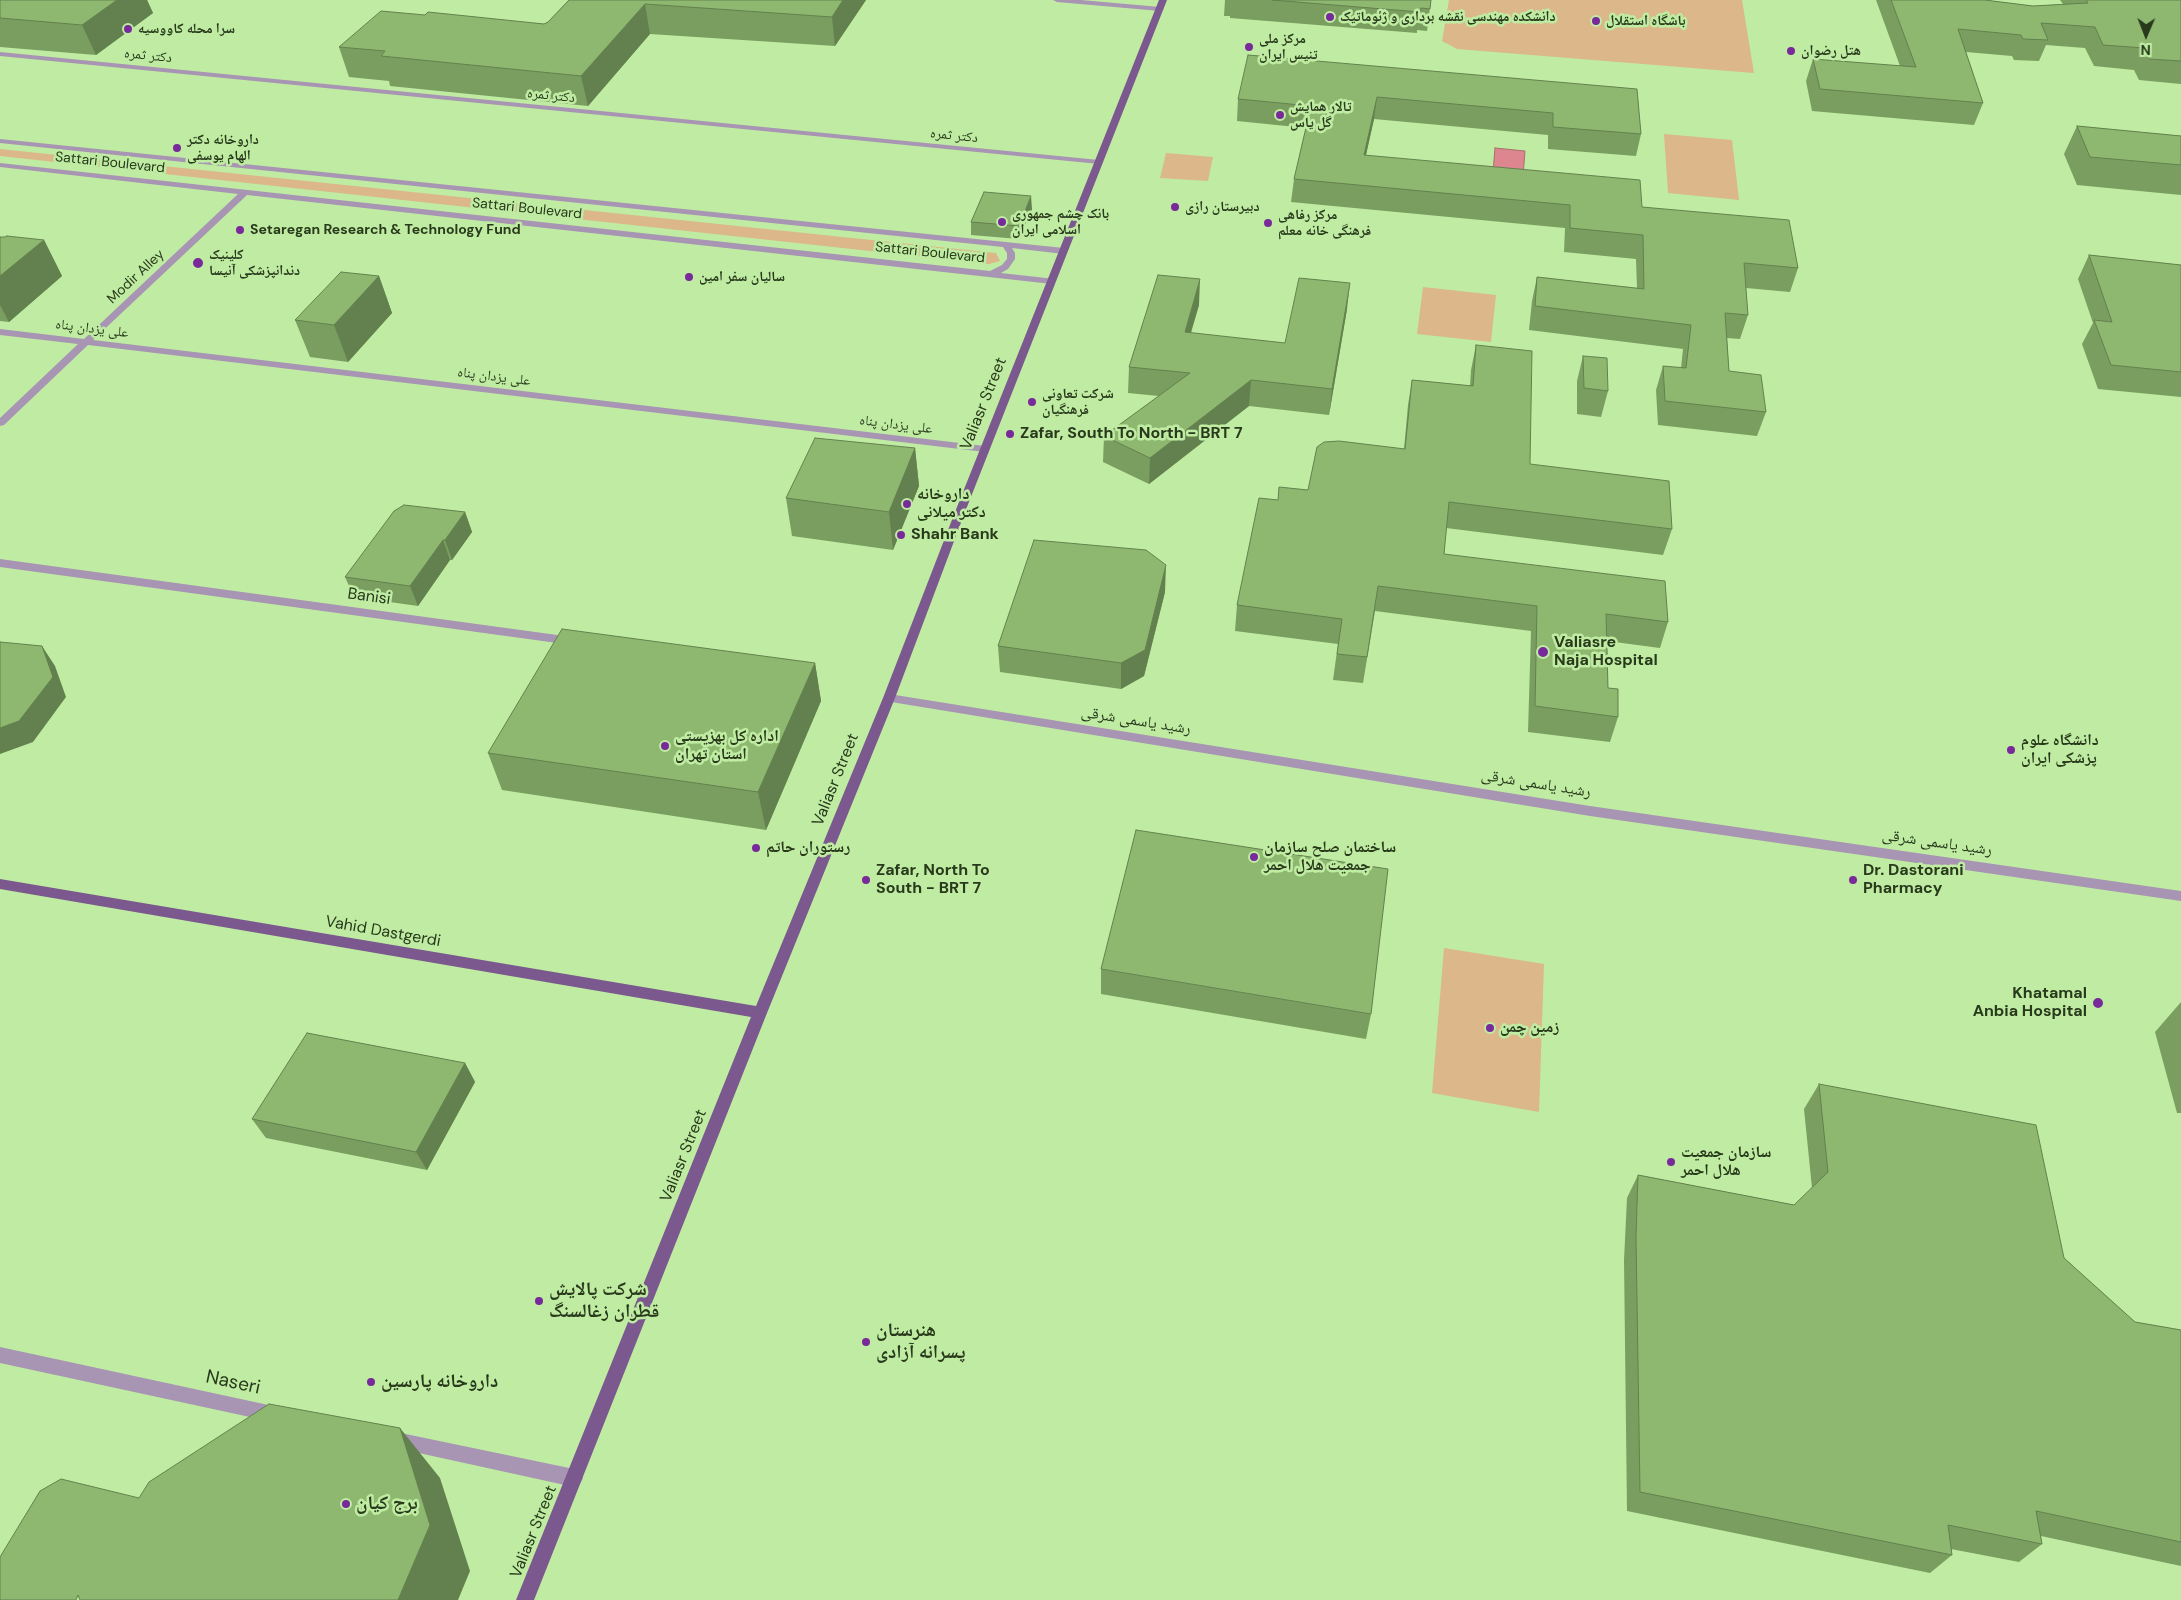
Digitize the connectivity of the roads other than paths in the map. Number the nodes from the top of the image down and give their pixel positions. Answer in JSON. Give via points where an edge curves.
{"nodes":[{"id":1,"x":1057,"y":0,"type":"edge"},
{"id":2,"x":1162,"y":4,"type":"edge"},
{"id":3,"x":0,"y":54,"type":"edge"},
{"id":4,"x":0,"y":141,"type":"edge"},
{"id":5,"x":1099,"y":162,"type":"junction"},
{"id":6,"x":0,"y":165,"type":"edge"},
{"id":7,"x":246,"y":191,"type":"junction"},
{"id":8,"x":1006,"y":245,"type":"junction"},
{"id":9,"x":1064,"y":251,"type":"junction"},
{"id":10,"x":992,"y":274,"type":"junction"},
{"id":11,"x":1052,"y":281,"type":"junction"},
{"id":12,"x":0,"y":332,"type":"edge"},
{"id":13,"x":86,"y":342,"type":"junction"},
{"id":14,"x":0,"y":423,"type":"edge"},
{"id":15,"x":985,"y":449,"type":"junction"},
{"id":16,"x":0,"y":562,"type":"edge"},
{"id":17,"x":588,"y":643,"type":"edge"},
{"id":18,"x":889,"y":698,"type":"junction"},
{"id":19,"x":0,"y":884,"type":"edge"},
{"id":20,"x":2180,"y":896,"type":"edge"},
{"id":21,"x":760,"y":1013,"type":"junction"},
{"id":22,"x":0,"y":1355,"type":"edge"},
{"id":23,"x":292,"y":1418,"type":"edge"},
{"id":24,"x":380,"y":1436,"type":"edge"},
{"id":25,"x":574,"y":1478,"type":"junction"},
{"id":26,"x":525,"y":1600,"type":"edge"}],
"edges":[{"from":1,"to":2,"type":"street"},
{"from":2,"to":5,"type":"main road","name":"Valiasr Street"},
{"from":3,"to":5,"type":"street","name":"دکتر ثمره"},
{"from":4,"to":8,"type":"street","name":"Sattari Boulevard"},
{"from":5,"to":9,"type":"main road","name":"Valiasr Street"},
{"from":6,"to":7,"type":"street","name":"Sattari Boulevard"},
{"from":7,"to":10,"type":"street","name":"Sattari Boulevard"},
{"from":7,"to":13,"type":"street","name":"Modir Alley"},
{"from":8,"to":9,"type":"street","name":"Sattari Boulevard"},
{"from":8,"to":10,"type":"street","via":[[1011,259],[1005,267]]},
{"from":9,"to":11,"type":"main road","name":"Valiasr Street"},
{"from":10,"to":11,"type":"street","name":"Sattari Boulevard"},
{"from":11,"to":15,"type":"main road","name":"Valiasr Street"},
{"from":12,"to":13,"type":"street","name":"علی یزدان پناه"},
{"from":13,"to":14,"type":"street","name":"Modir Alley"},
{"from":13,"to":15,"type":"street","name":"علی یزدان پناه"},
{"from":15,"to":18,"type":"main road","name":"Valiasr Street"},
{"from":16,"to":17,"type":"street","name":"Banisi"},
{"from":18,"to":20,"type":"street","name":"رشید یاسمی شرقی","via":[[1590,811]]},
{"from":18,"to":21,"type":"main road","name":"Valiasr Street"},
{"from":19,"to":21,"type":"main road","name":"Vahid Dastgerdi"},
{"from":21,"to":25,"type":"main road","name":"Valiasr Street"},
{"from":22,"to":23,"type":"street","name":"Naseri"},
{"from":24,"to":25,"type":"street"},
{"from":25,"to":26,"type":"main road","name":"Valiasr Street"}]}
